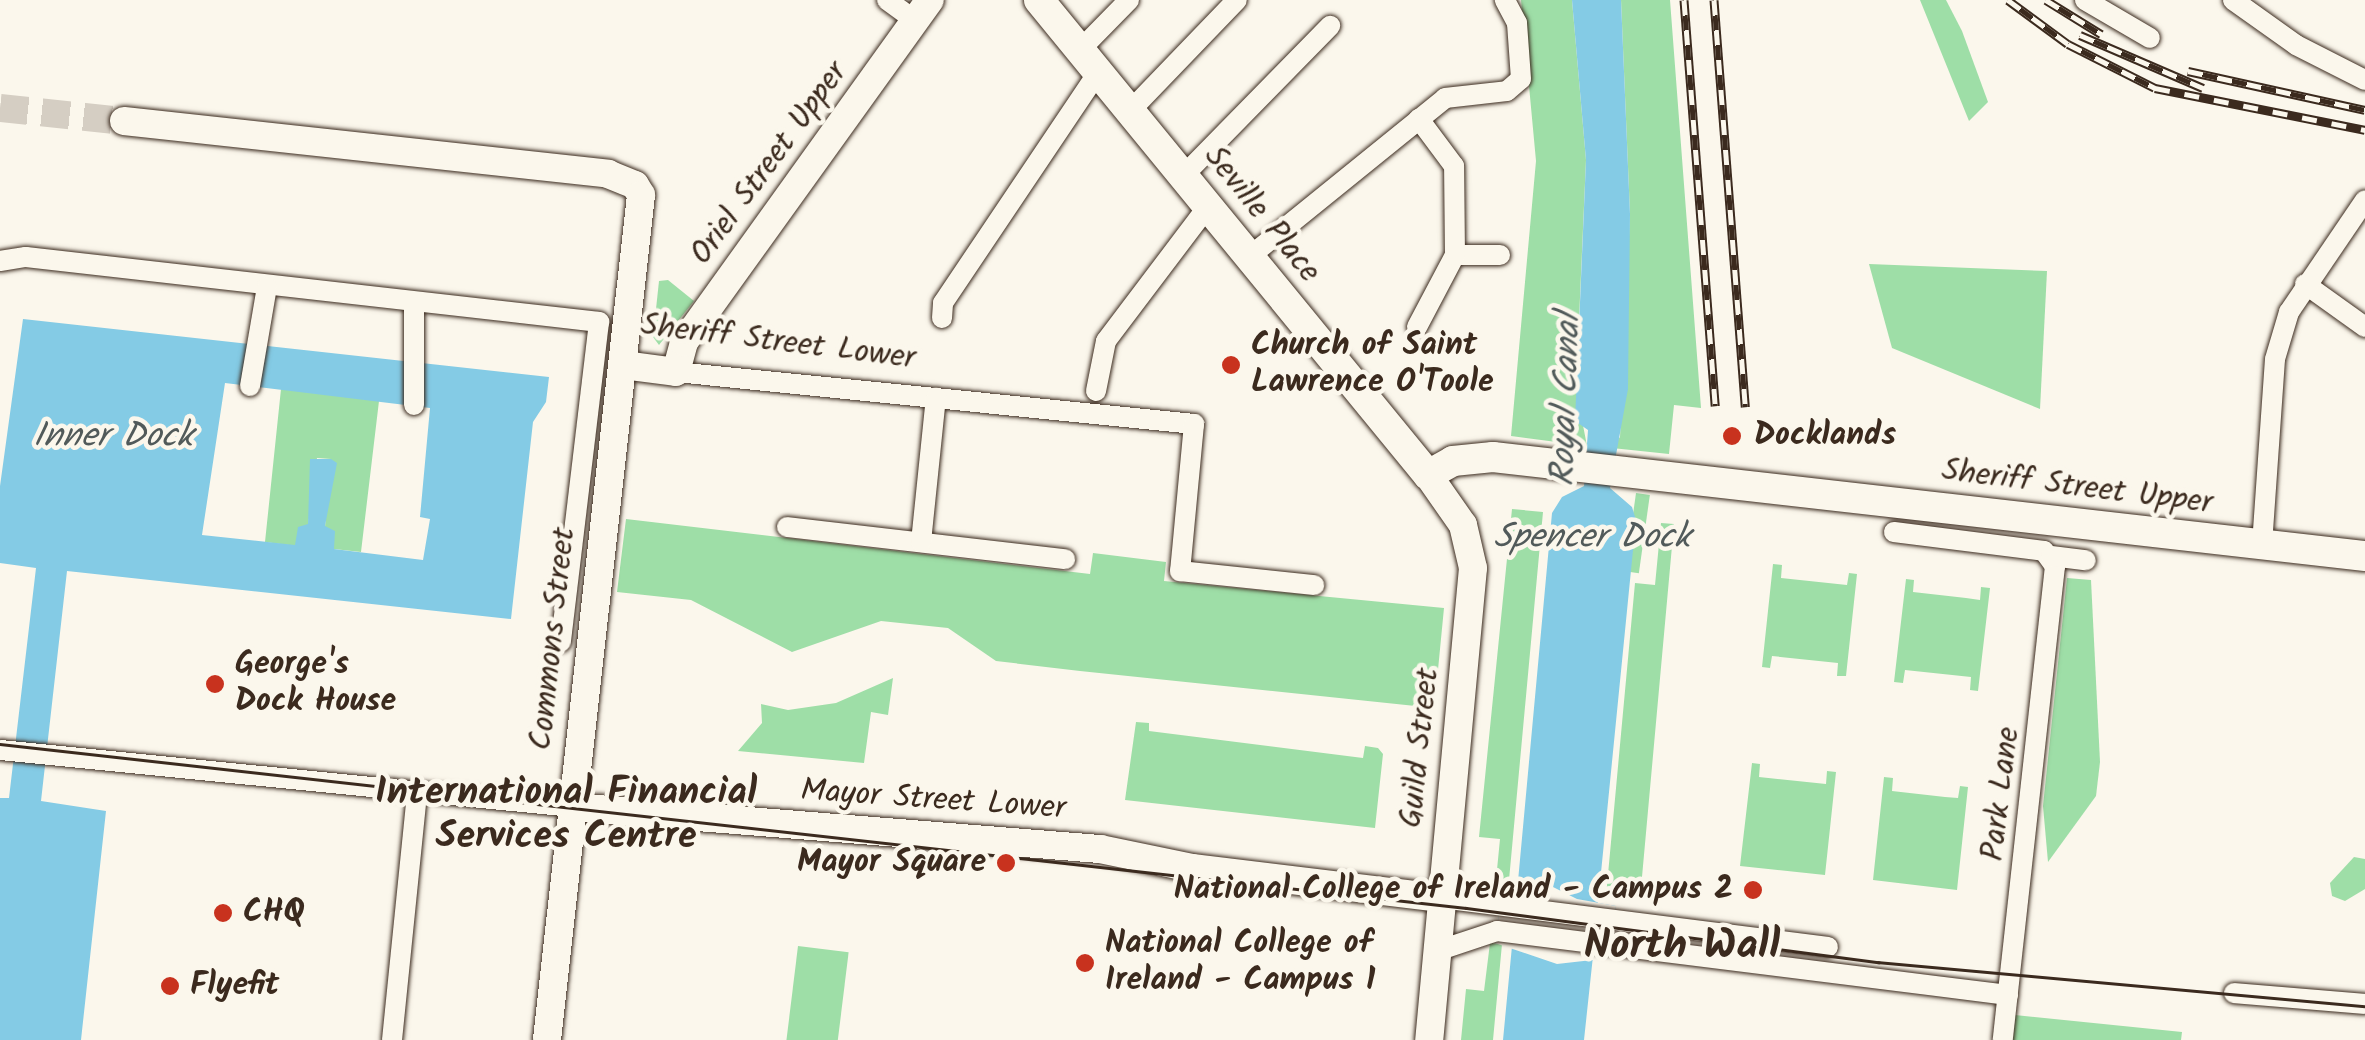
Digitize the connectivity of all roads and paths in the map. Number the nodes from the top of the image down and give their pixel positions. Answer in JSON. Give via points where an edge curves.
{"nodes":[{"id":1,"x":887,"y":0,"type":"edge"},
{"id":2,"x":1039,"y":0,"type":"edge"},
{"id":3,"x":1129,"y":0,"type":"edge"},
{"id":4,"x":1237,"y":0,"type":"edge"},
{"id":5,"x":1505,"y":0,"type":"edge"},
{"id":6,"x":2085,"y":0,"type":"edge"},
{"id":7,"x":2233,"y":0,"type":"edge"},
{"id":8,"x":922,"y":10,"type":"edge"},
{"id":9,"x":1330,"y":26,"type":"dead end"},
{"id":10,"x":2150,"y":38,"type":"dead end"},
{"id":11,"x":1089,"y":61,"type":"junction"},
{"id":12,"x":2365,"y":80,"type":"edge"},
{"id":13,"x":1130,"y":111,"type":"junction"},
{"id":14,"x":1419,"y":120,"type":"junction"},
{"id":15,"x":124,"y":121,"type":"tunnel mouth"},
{"id":16,"x":1184,"y":175,"type":"junction"},
{"id":17,"x":2365,"y":200,"type":"edge"},
{"id":18,"x":1208,"y":206,"type":"junction"},
{"id":19,"x":1454,"y":255,"type":"junction"},
{"id":20,"x":1500,"y":255,"type":"dead end"},
{"id":21,"x":1249,"y":256,"type":"junction"},
{"id":22,"x":0,"y":261,"type":"edge"},
{"id":23,"x":2305,"y":284,"type":"junction"},
{"id":24,"x":267,"y":287,"type":"junction"},
{"id":25,"x":414,"y":304,"type":"junction"},
{"id":26,"x":942,"y":318,"type":"dead end"},
{"id":27,"x":2365,"y":326,"type":"edge"},
{"id":28,"x":1417,"y":327,"type":"dead end"},
{"id":29,"x":623,"y":365,"type":"junction"},
{"id":30,"x":676,"y":372,"type":"junction"},
{"id":31,"x":250,"y":386,"type":"dead end"},
{"id":32,"x":1096,"y":391,"type":"dead end"},
{"id":33,"x":936,"y":398,"type":"junction"},
{"id":34,"x":414,"y":405,"type":"dead end"},
{"id":35,"x":1428,"y":475,"type":"junction"},
{"id":36,"x":787,"y":527,"type":"dead end"},
{"id":37,"x":1894,"y":532,"type":"dead end"},
{"id":38,"x":921,"y":542,"type":"junction"},
{"id":39,"x":2259,"y":544,"type":"junction"},
{"id":40,"x":2052,"y":556,"type":"junction"},
{"id":41,"x":2365,"y":556,"type":"edge"},
{"id":42,"x":1064,"y":558,"type":"dead end"},
{"id":43,"x":2086,"y":560,"type":"dead end"},
{"id":44,"x":1314,"y":585,"type":"dead end"},
{"id":45,"x":561,"y":642,"type":"dead end"},
{"id":46,"x":2,"y":751,"type":"edge"},
{"id":47,"x":417,"y":795,"type":"junction"},
{"id":48,"x":572,"y":807,"type":"junction"},
{"id":49,"x":1441,"y":898,"type":"junction"},
{"id":50,"x":1828,"y":947,"type":"dead end"},
{"id":51,"x":1437,"y":951,"type":"junction"},
{"id":52,"x":2234,"y":993,"type":"dead end"},
{"id":53,"x":2008,"y":994,"type":"junction"},
{"id":54,"x":2365,"y":1004,"type":"edge"},
{"id":55,"x":392,"y":1040,"type":"edge"},
{"id":56,"x":547,"y":1040,"type":"edge"},
{"id":57,"x":1428,"y":1040,"type":"edge"},
{"id":58,"x":2004,"y":1040,"type":"edge"}],
"edges":[{"from":1,"to":8,"type":"street"},
{"from":2,"to":11,"type":"main road","name":"Seville Place"},
{"from":3,"to":11,"type":"street"},
{"from":4,"to":13,"type":"street"},
{"from":5,"to":14,"type":"street","via":[[1516,22],[1522,79],[1506,92],[1444,98]]},
{"from":6,"to":10,"type":"street"},
{"from":7,"to":12,"type":"street","via":[[2296,46]]},
{"from":8,"to":30,"type":"street","name":"Oriel Street Upper","via":[[684,342]]},
{"from":9,"to":16,"type":"street"},
{"from":11,"to":13,"type":"main road","name":"Seville Place"},
{"from":11,"to":26,"type":"street","via":[[944,303]]},
{"from":13,"to":16,"type":"main road","name":"Seville Place"},
{"from":14,"to":19,"type":"street","via":[[1454,166]]},
{"from":14,"to":21,"type":"street"},
{"from":15,"to":29,"type":"street","name":"Sheriff Street Lower","via":[[624,178],[636,185],[642,208]]},
{"from":16,"to":18,"type":"main road","name":"Seville Place"},
{"from":17,"to":23,"type":"street"},
{"from":18,"to":21,"type":"main road","name":"Seville Place"},
{"from":18,"to":32,"type":"street","via":[[1106,341]]},
{"from":19,"to":20,"type":"street"},
{"from":19,"to":28,"type":"street"},
{"from":21,"to":35,"type":"main road","name":"Seville Place"},
{"from":22,"to":24,"type":"street","via":[[26,257]]},
{"from":23,"to":27,"type":"street"},
{"from":23,"to":39,"type":"street","via":[[2275,359]]},
{"from":24,"to":25,"type":"street"},
{"from":24,"to":31,"type":"street"},
{"from":25,"to":34,"type":"street"},
{"from":25,"to":45,"type":"street","via":[[600,322]]},
{"from":29,"to":30,"type":"street","name":"Sheriff Street Lower"},
{"from":29,"to":48,"type":"street","name":"Commons Street"},
{"from":30,"to":33,"type":"street","name":"Sheriff Street Lower"},
{"from":33,"to":38,"type":"street"},
{"from":33,"to":44,"type":"street","name":"Sheriff Street Lower","via":[[1194,424],[1180,572]]},
{"from":35,"to":39,"type":"main road","name":"Sheriff Street Upper","via":[[1473,457],[1546,463]]},
{"from":35,"to":49,"type":"street","name":"Guild Street","via":[[1464,525],[1472,568]]},
{"from":36,"to":38,"type":"street"},
{"from":37,"to":40,"type":"street"},
{"from":38,"to":42,"type":"street"},
{"from":39,"to":41,"type":"main road","name":"Sheriff Street Upper"},
{"from":40,"to":43,"type":"street"},
{"from":40,"to":53,"type":"street","name":"Park Lane","via":[[2053,607]]},
{"from":46,"to":47,"type":"street","name":"Mayor Street Lower"},
{"from":47,"to":48,"type":"street","name":"Mayor Street Lower"},
{"from":47,"to":55,"type":"street"},
{"from":48,"to":49,"type":"street","name":"Mayor Street Lower","via":[[1100,849],[1192,868]]},
{"from":48,"to":56,"type":"street","name":"Commons Street"},
{"from":49,"to":50,"type":"street"},
{"from":49,"to":51,"type":"street","name":"Guild Street"},
{"from":51,"to":53,"type":"street","via":[[1497,931]]},
{"from":51,"to":57,"type":"street","name":"Guild Street"},
{"from":52,"to":54,"type":"street"},
{"from":53,"to":58,"type":"street","name":"Park Lane"}]}
